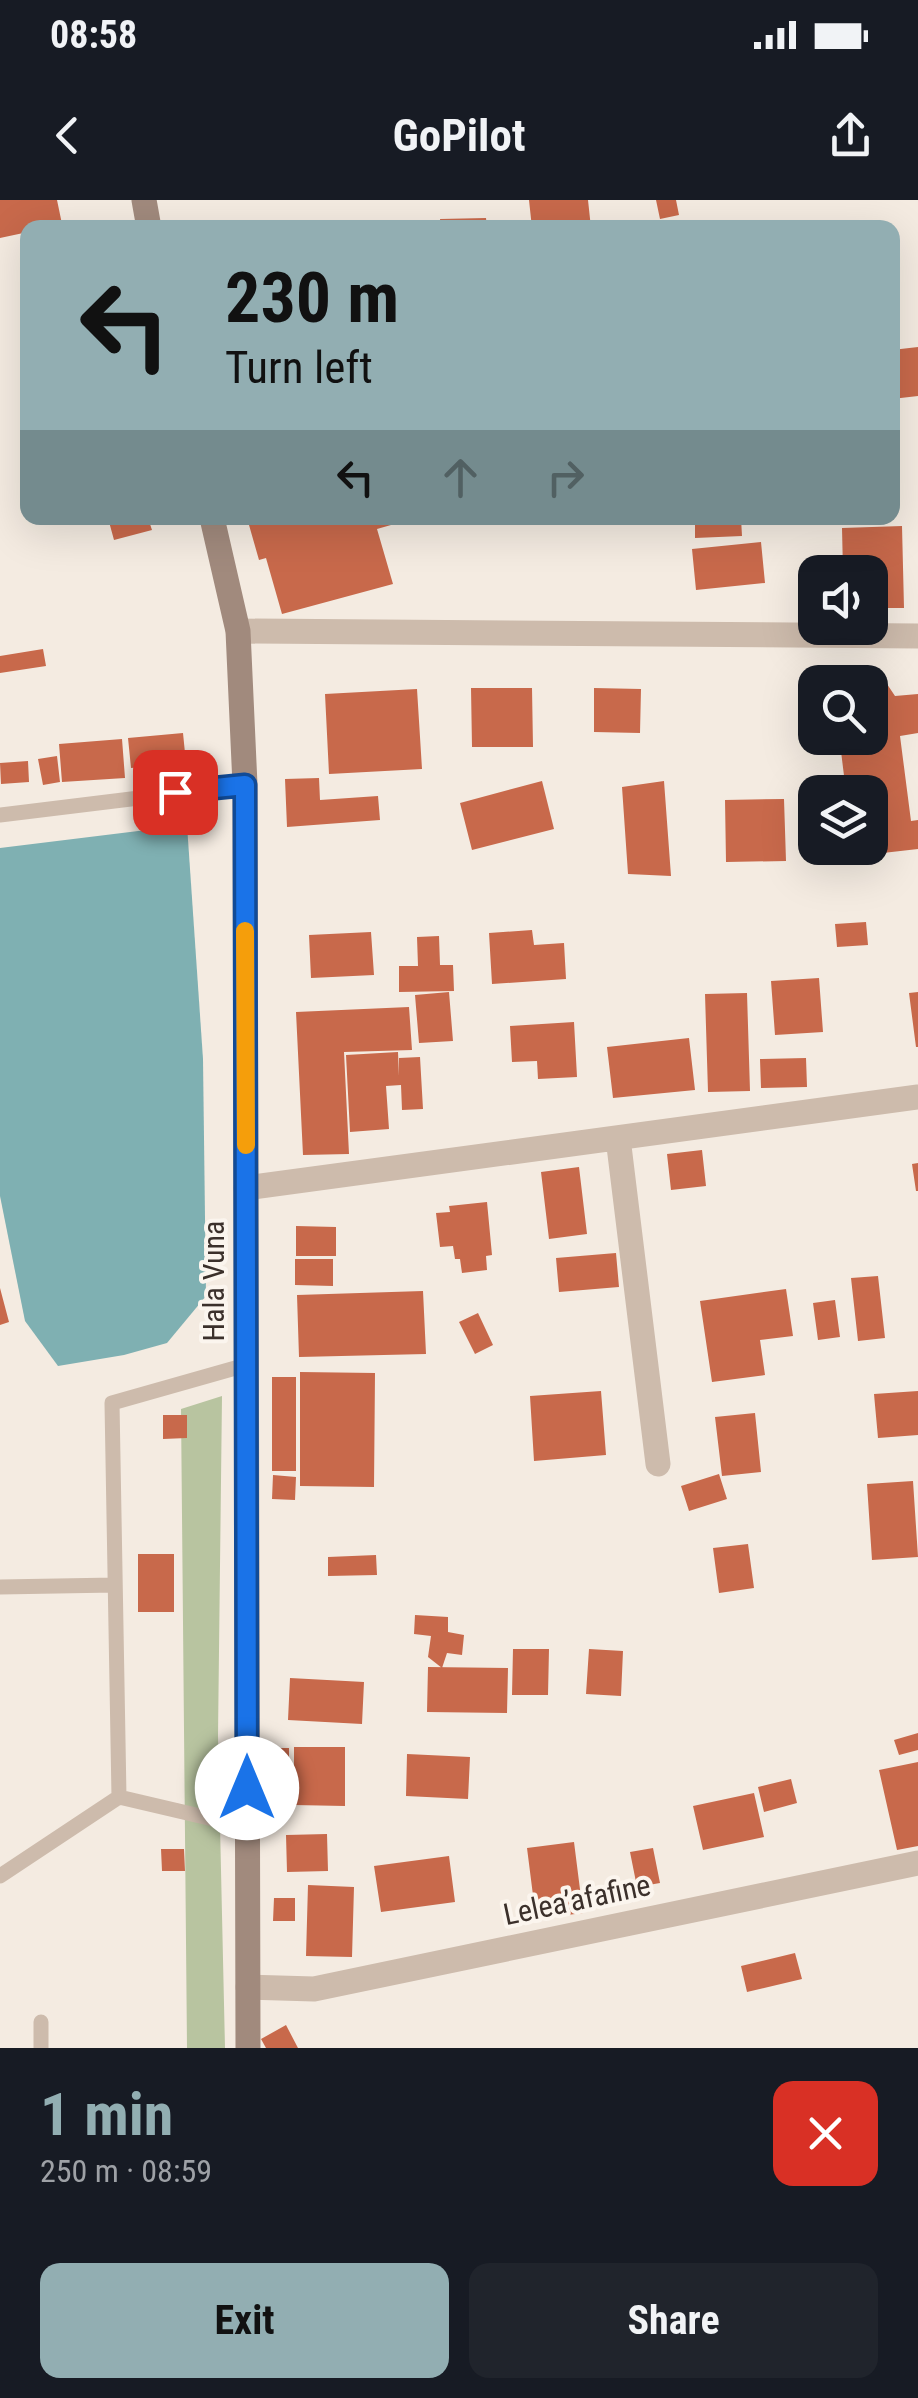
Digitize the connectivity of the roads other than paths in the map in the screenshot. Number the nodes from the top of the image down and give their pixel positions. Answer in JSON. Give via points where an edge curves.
{"nodes":[{"id":1,"x":214,"y":525,"type":"edge"},
{"id":2,"x":238,"y":630,"type":"junction"},
{"id":3,"x":918,"y":636,"type":"edge"},
{"id":4,"x":245,"y":785,"type":"junction"},
{"id":5,"x":0,"y":815,"type":"edge"},
{"id":6,"x":918,"y":1097,"type":"edge"},
{"id":7,"x":618,"y":1138,"type":"junction"},
{"id":8,"x":246,"y":1188,"type":"junction"},
{"id":9,"x":246,"y":1365,"type":"junction"},
{"id":10,"x":658,"y":1464,"type":"dead end"},
{"id":11,"x":115,"y":1584,"type":"junction"},
{"id":12,"x":0,"y":1587,"type":"edge"},
{"id":13,"x":119,"y":1798,"type":"junction"},
{"id":14,"x":248,"y":1826,"type":"junction"},
{"id":15,"x":918,"y":1862,"type":"edge"},
{"id":16,"x":0,"y":1876,"type":"edge"},
{"id":17,"x":248,"y":1988,"type":"junction"},
{"id":18,"x":41,"y":2022,"type":"dead end"},
{"id":19,"x":41,"y":2048,"type":"edge"},
{"id":20,"x":248,"y":2048,"type":"edge"}],
"edges":[{"from":1,"to":2,"type":"main road","name":"Hala Vuna"},
{"from":2,"to":3,"type":"street"},
{"from":2,"to":4,"type":"main road","name":"Hala Vuna"},
{"from":4,"to":5,"type":"lane"},
{"from":4,"to":8,"type":"main road","name":"Hala Vuna"},
{"from":6,"to":7,"type":"street"},
{"from":7,"to":8,"type":"street"},
{"from":7,"to":10,"type":"street"},
{"from":8,"to":9,"type":"main road","name":"Hala Vuna"},
{"from":9,"to":11,"type":"lane","via":[[112,1403]]},
{"from":9,"to":14,"type":"main road","name":"Hala Vuna"},
{"from":11,"to":12,"type":"lane"},
{"from":11,"to":13,"type":"lane"},
{"from":13,"to":14,"type":"lane"},
{"from":13,"to":16,"type":"lane"},
{"from":14,"to":17,"type":"main road","name":"Hala Vuna"},
{"from":15,"to":17,"type":"street","name":"Lelea’afafine","via":[[314,1989]]},
{"from":17,"to":20,"type":"main road","name":"Hala Vuna"},
{"from":18,"to":19,"type":"lane"}]}
